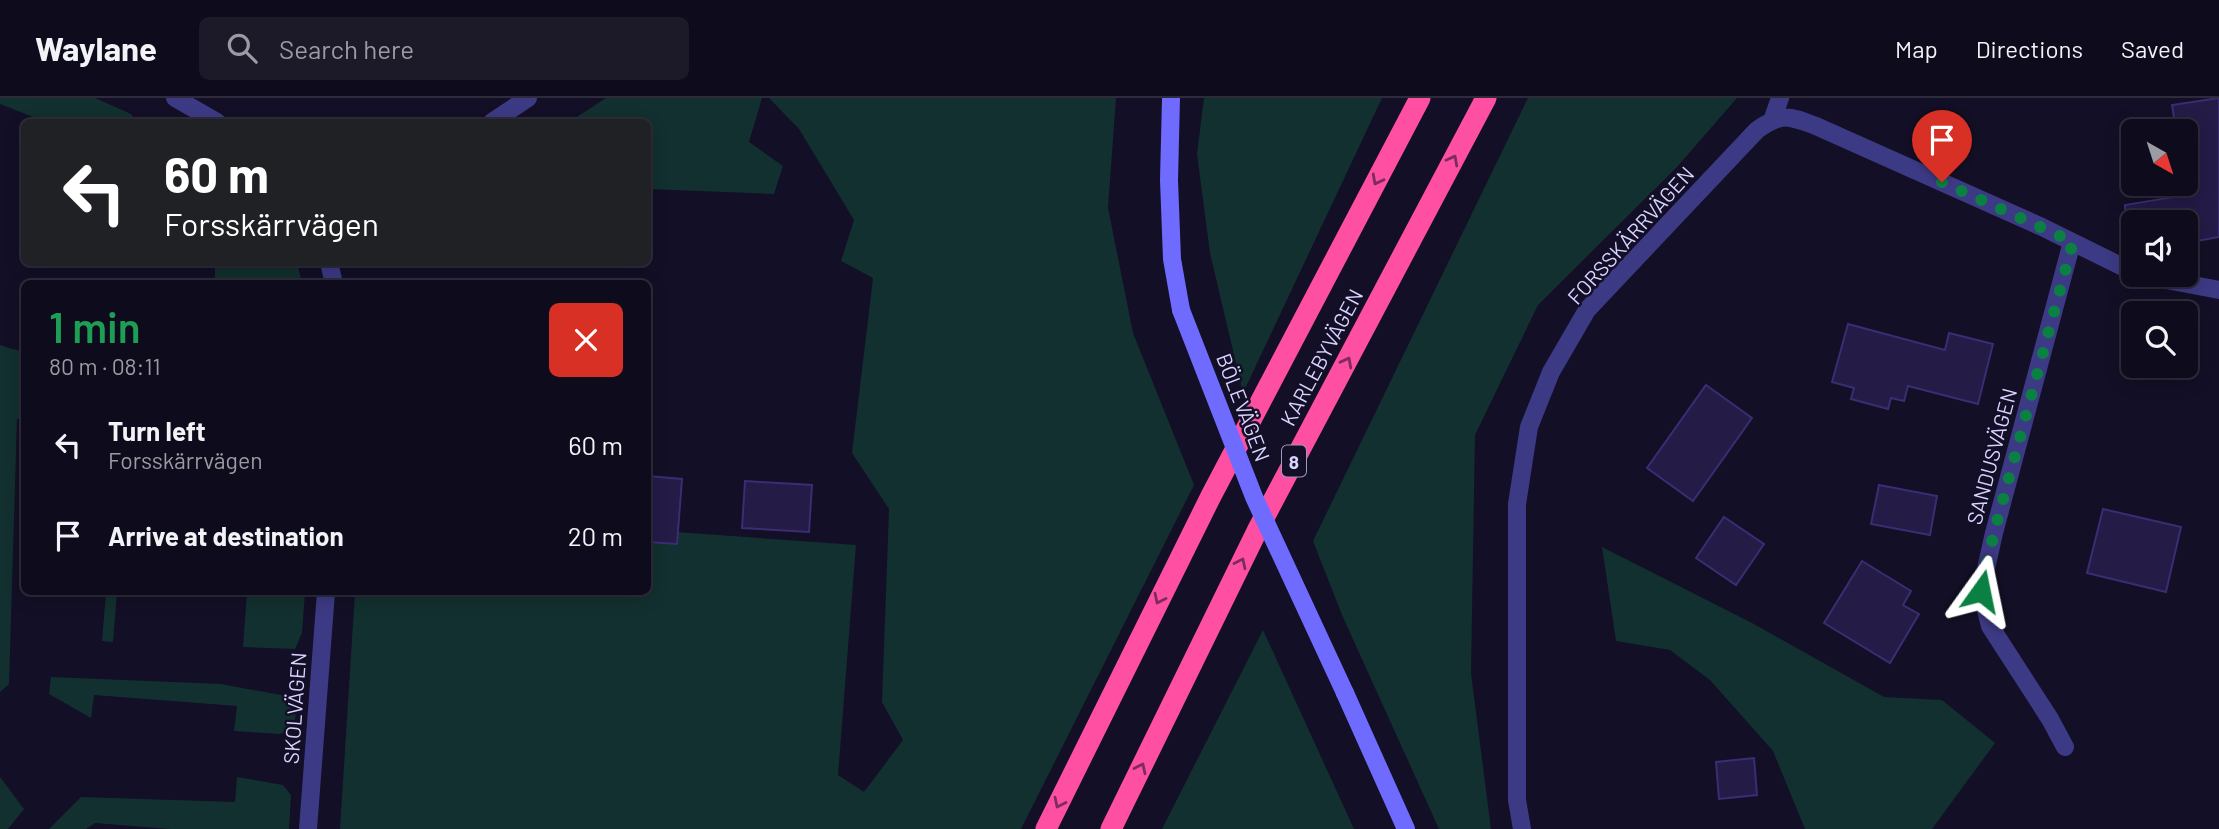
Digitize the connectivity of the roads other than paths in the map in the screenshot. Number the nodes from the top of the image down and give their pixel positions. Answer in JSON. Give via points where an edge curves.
{"nodes":[{"id":1,"x":175,"y":98,"type":"edge"},
{"id":2,"x":528,"y":98,"type":"edge"},
{"id":3,"x":1171,"y":98,"type":"edge"},
{"id":4,"x":1420,"y":98,"type":"edge"},
{"id":5,"x":1486,"y":98,"type":"edge"},
{"id":6,"x":1780,"y":98,"type":"edge"},
{"id":7,"x":1773,"y":118,"type":"junction"},
{"id":8,"x":212,"y":119,"type":"edge"},
{"id":9,"x":496,"y":119,"type":"edge"},
{"id":10,"x":2073,"y":242,"type":"junction"},
{"id":11,"x":2121,"y":266,"type":"edge"},
{"id":12,"x":2198,"y":286,"type":"edge"},
{"id":13,"x":2219,"y":290,"type":"edge"},
{"id":14,"x":327,"y":595,"type":"edge"},
{"id":15,"x":2065,"y":747,"type":"dead end"},
{"id":16,"x":308,"y":829,"type":"edge"},
{"id":17,"x":1046,"y":829,"type":"edge"},
{"id":18,"x":1111,"y":829,"type":"edge"},
{"id":19,"x":1406,"y":829,"type":"edge"},
{"id":20,"x":1522,"y":829,"type":"edge"}],
"edges":[{"from":1,"to":8,"type":"street"},
{"from":2,"to":9,"type":"street"},
{"from":3,"to":19,"type":"main road","name":"BÖLEVÄGEN","bridge":true,"via":[[1172,259],[1181,310],[1254,496]]},
{"from":4,"to":17,"type":"highway","name":"KARLEBYVÄGEN","one_way":true,"via":[[1210,496]]},
{"from":18,"to":5,"type":"highway","name":"KARLEBYVÄGEN","number":"8","one_way":true,"via":[[1257,531]]},
{"from":6,"to":7,"type":"street"},
{"from":7,"to":10,"type":"street","via":[[1793,118],[1816,126]]},
{"from":7,"to":20,"type":"street","name":"FORSSKÄRRVÄGEN","via":[[1587,310],[1551,372],[1528,427],[1517,505],[1517,800]]},
{"from":10,"to":11,"type":"street"},
{"from":10,"to":15,"type":"street","name":"SANDUSVÄGEN","via":[[1981,591],[1990,626]]},
{"from":12,"to":13,"type":"street"},
{"from":14,"to":16,"type":"street","name":"SKOLVÄGEN"}]}
